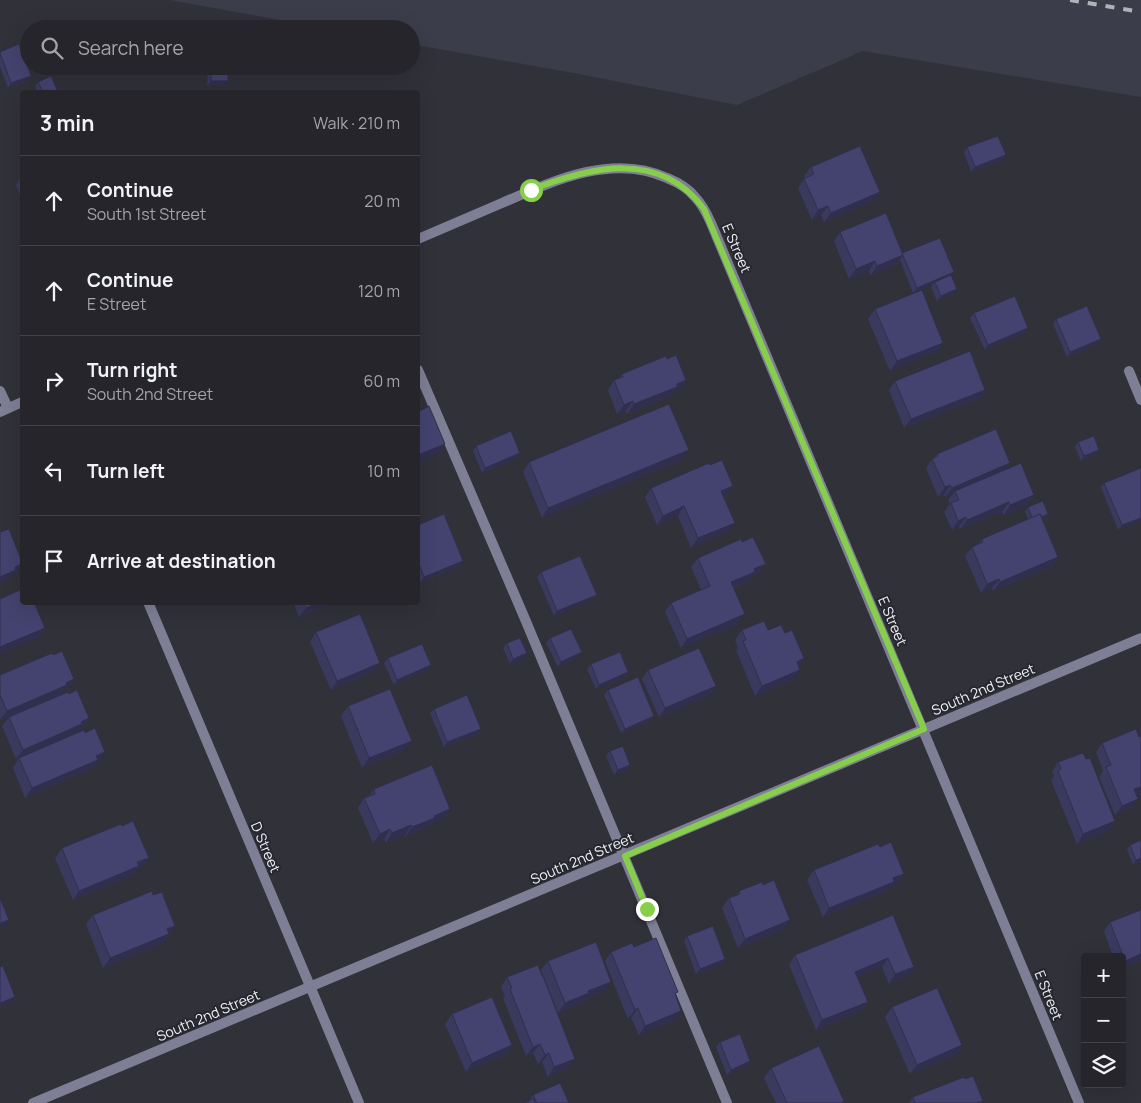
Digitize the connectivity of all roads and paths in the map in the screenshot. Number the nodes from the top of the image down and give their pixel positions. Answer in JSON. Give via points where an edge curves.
{"nodes":[{"id":1,"x":420,"y":237,"type":"edge"},
{"id":2,"x":1129,"y":370,"type":"dead end"},
{"id":3,"x":420,"y":375,"type":"edge"},
{"id":4,"x":0,"y":391,"type":"edge"},
{"id":5,"x":1141,"y":400,"type":"edge"},
{"id":6,"x":20,"y":403,"type":"edge"},
{"id":7,"x":4,"y":410,"type":"edge"},
{"id":8,"x":149,"y":605,"type":"edge"},
{"id":9,"x":1141,"y":638,"type":"edge"},
{"id":10,"x":924,"y":729,"type":"junction"},
{"id":11,"x":625,"y":856,"type":"junction"},
{"id":12,"x":310,"y":986,"type":"junction"},
{"id":13,"x":33,"y":1103,"type":"edge"},
{"id":14,"x":359,"y":1103,"type":"edge"},
{"id":15,"x":727,"y":1103,"type":"edge"},
{"id":16,"x":1079,"y":1103,"type":"edge"}],
"edges":[{"from":1,"to":10,"type":"street","name":"E Street","via":[[531,190],[587,172],[635,168],[677,182],[695,196],[712,223]]},
{"from":2,"to":5,"type":"street"},
{"from":3,"to":11,"type":"street"},
{"from":4,"to":7,"type":"street"},
{"from":6,"to":7,"type":"street"},
{"from":8,"to":12,"type":"street","name":"D Street"},
{"from":9,"to":10,"type":"street","name":"South 2nd Street"},
{"from":10,"to":11,"type":"street","name":"South 2nd Street"},
{"from":10,"to":16,"type":"street","name":"E Street"},
{"from":11,"to":12,"type":"street","name":"South 2nd Street"},
{"from":11,"to":15,"type":"street"},
{"from":12,"to":13,"type":"street","name":"South 2nd Street"},
{"from":12,"to":14,"type":"street","name":"D Street"}]}
